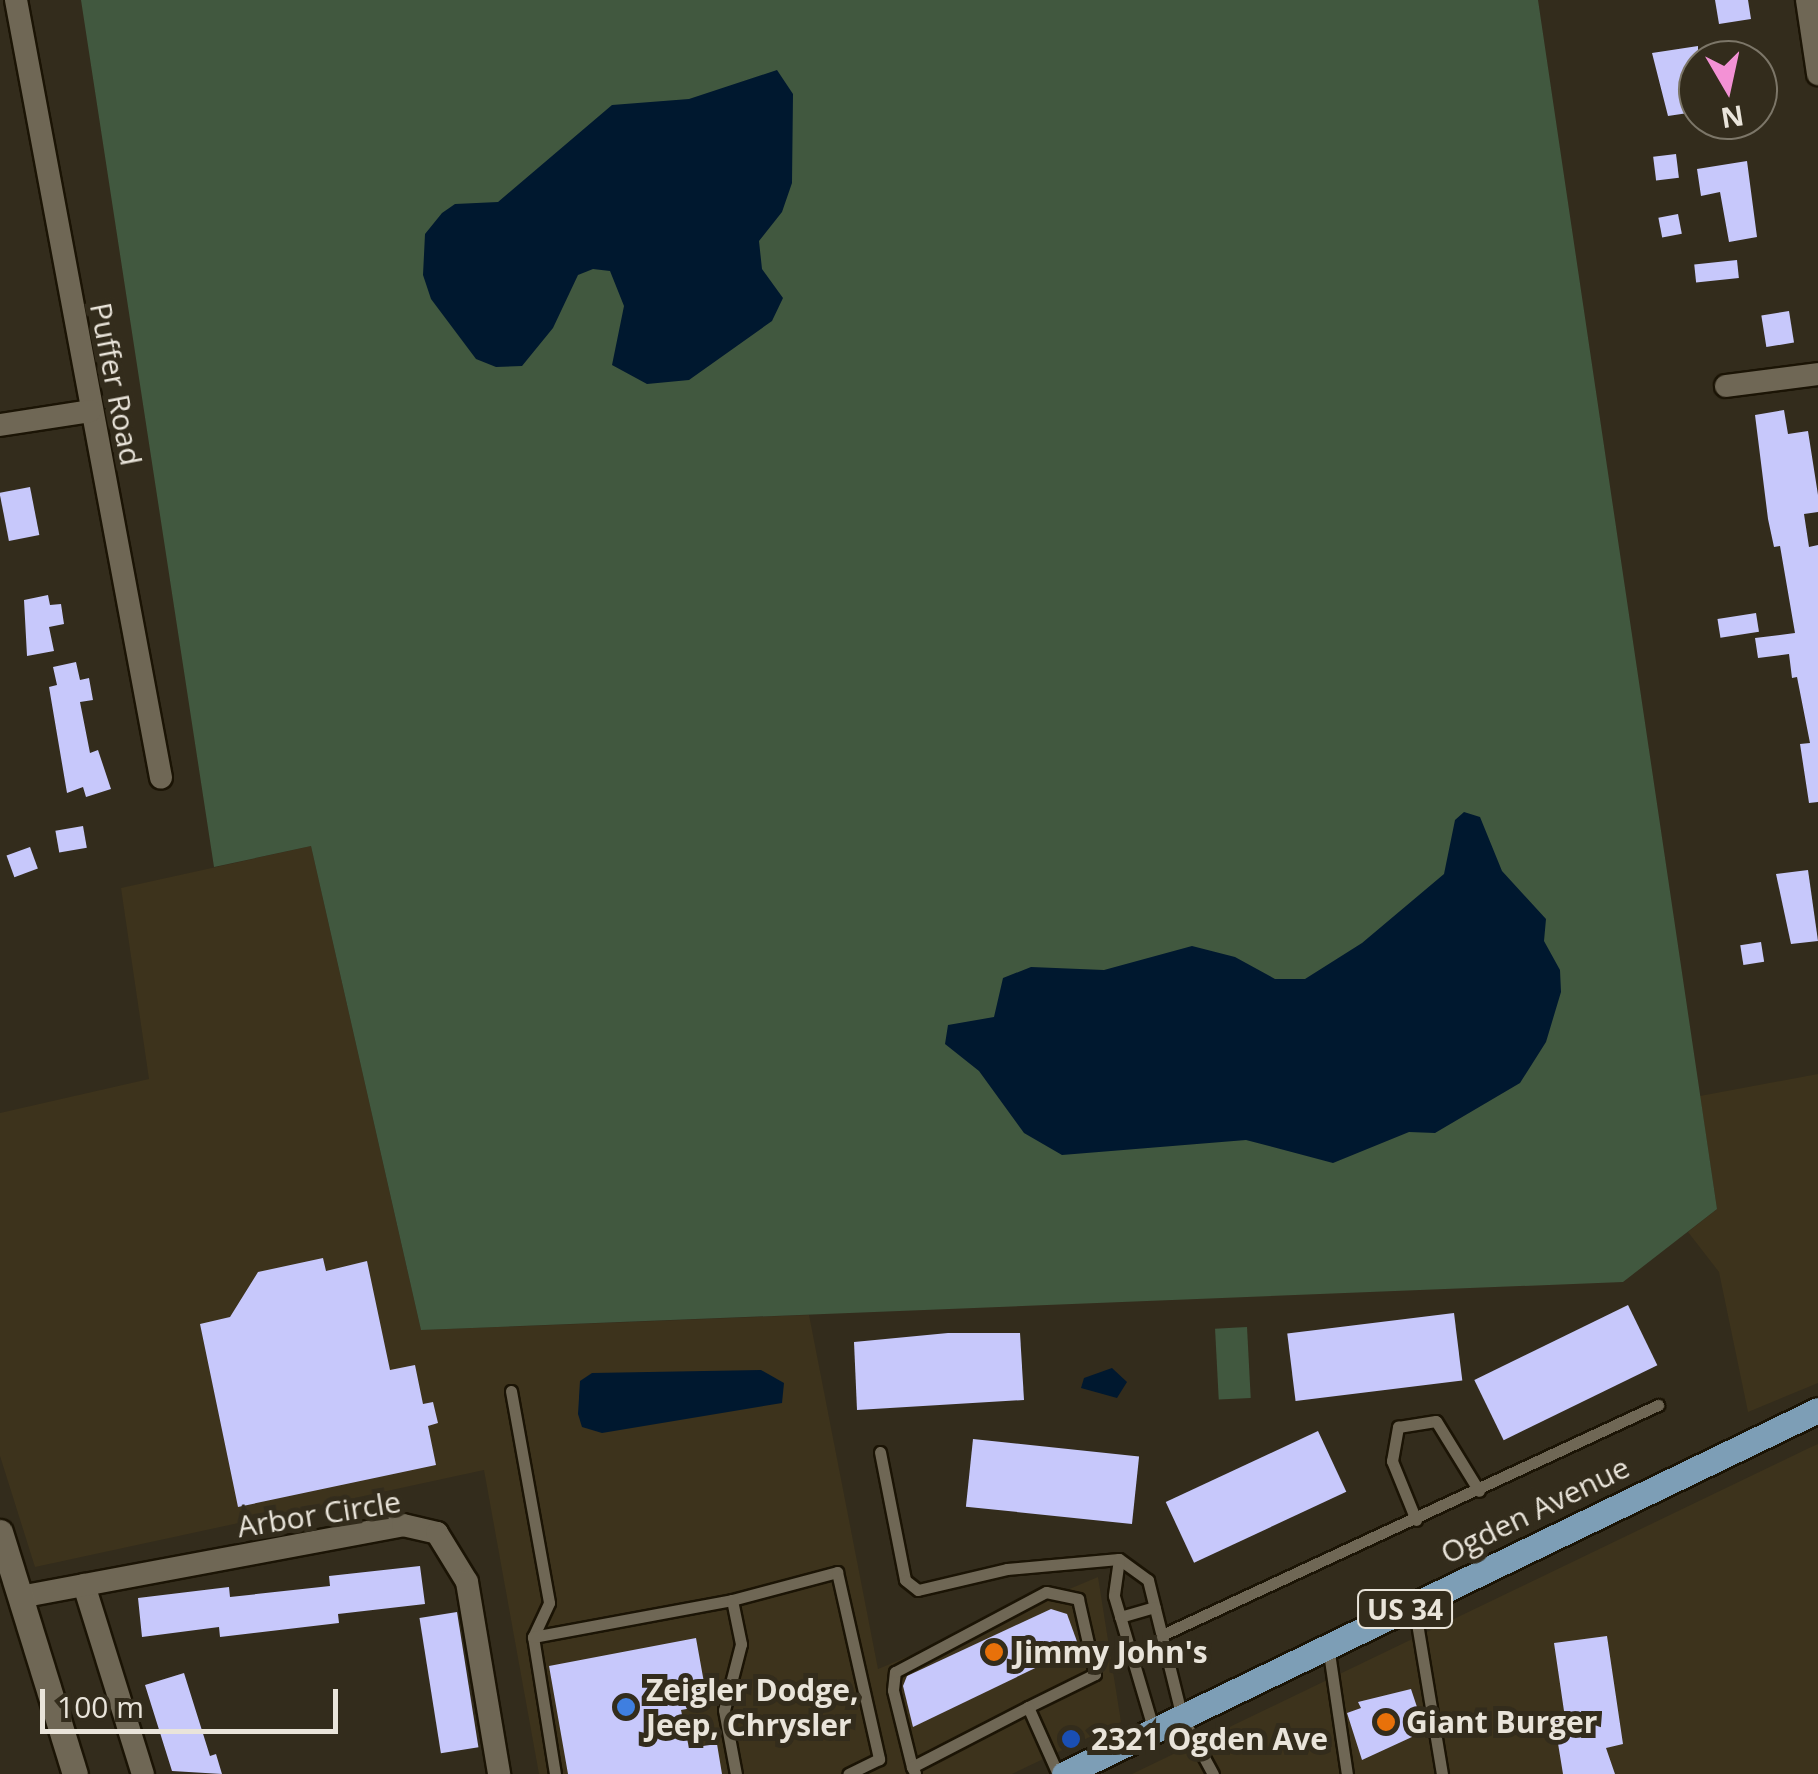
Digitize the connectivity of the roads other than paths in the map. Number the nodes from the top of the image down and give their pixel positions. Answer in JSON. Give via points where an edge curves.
{"nodes":[{"id":1,"x":16,"y":0,"type":"edge"},
{"id":2,"x":1808,"y":0,"type":"edge"},
{"id":3,"x":1818,"y":74,"type":"edge"},
{"id":4,"x":1818,"y":374,"type":"edge"},
{"id":5,"x":1726,"y":386,"type":"dead end"},
{"id":6,"x":90,"y":411,"type":"junction"},
{"id":7,"x":0,"y":425,"type":"edge"},
{"id":8,"x":161,"y":778,"type":"dead end"},
{"id":9,"x":512,"y":1391,"type":"dead end"},
{"id":10,"x":1658,"y":1405,"type":"dead end"},
{"id":11,"x":1818,"y":1410,"type":"edge"},
{"id":12,"x":880,"y":1452,"type":"dead end"},
{"id":13,"x":1479,"y":1491,"type":"junction"},
{"id":14,"x":1416,"y":1520,"type":"junction"},
{"id":15,"x":0,"y":1532,"type":"edge"},
{"id":16,"x":1119,"y":1559,"type":"junction"},
{"id":17,"x":84,"y":1585,"type":"junction"},
{"id":18,"x":20,"y":1597,"type":"junction"},
{"id":19,"x":732,"y":1600,"type":"junction"},
{"id":20,"x":1414,"y":1604,"type":"junction"},
{"id":21,"x":1155,"y":1606,"type":"junction"},
{"id":22,"x":1120,"y":1617,"type":"junction"},
{"id":23,"x":1162,"y":1635,"type":"junction"},
{"id":24,"x":533,"y":1637,"type":"junction"},
{"id":25,"x":1328,"y":1646,"type":"junction"},
{"id":26,"x":1028,"y":1707,"type":"junction"},
{"id":27,"x":1182,"y":1717,"type":"junction"},
{"id":28,"x":1154,"y":1731,"type":"junction"},
{"id":29,"x":913,"y":1771,"type":"edge"},
{"id":30,"x":75,"y":1774,"type":"edge"},
{"id":31,"x":143,"y":1774,"type":"edge"},
{"id":32,"x":498,"y":1774,"type":"edge"},
{"id":33,"x":555,"y":1774,"type":"edge"},
{"id":34,"x":736,"y":1774,"type":"edge"},
{"id":35,"x":848,"y":1774,"type":"edge"},
{"id":36,"x":1061,"y":1774,"type":"edge"},
{"id":37,"x":1212,"y":1774,"type":"edge"},
{"id":38,"x":1347,"y":1774,"type":"edge"},
{"id":39,"x":1442,"y":1774,"type":"edge"}],
"edges":[{"from":1,"to":6,"type":"street","name":"Puffer Road"},
{"from":2,"to":3,"type":"street"},
{"from":4,"to":5,"type":"street"},
{"from":6,"to":7,"type":"street"},
{"from":6,"to":8,"type":"street","name":"Puffer Road"},
{"from":9,"to":24,"type":"lane","via":[[549,1603]]},
{"from":10,"to":13,"type":"lane"},
{"from":11,"to":20,"type":"main road","name":"Ogden Avenue","number":"US 34"},
{"from":12,"to":16,"type":"lane","via":[[904,1580],[918,1590],[1007,1569]]},
{"from":13,"to":14,"type":"lane"},
{"from":13,"to":14,"type":"lane","via":[[1436,1421],[1398,1428],[1392,1461]]},
{"from":14,"to":23,"type":"lane"},
{"from":15,"to":18,"type":"main road"},
{"from":16,"to":21,"type":"lane","via":[[1148,1580]]},
{"from":16,"to":22,"type":"lane","via":[[1114,1596]]},
{"from":17,"to":18,"type":"street","name":"Arbor Circle"},
{"from":17,"to":31,"type":"street"},
{"from":17,"to":32,"type":"street","name":"Arbor Circle","via":[[404,1526],[437,1533],[467,1582]]},
{"from":18,"to":30,"type":"main road"},
{"from":19,"to":24,"type":"lane"},
{"from":19,"to":34,"type":"lane","via":[[741,1644],[724,1710]]},
{"from":19,"to":35,"type":"lane","via":[[838,1572],[878,1759]]},
{"from":20,"to":25,"type":"main road","name":"Ogden Avenue","number":"US 34"},
{"from":20,"to":39,"type":"lane"},
{"from":21,"to":22,"type":"lane"},
{"from":21,"to":23,"type":"lane"},
{"from":22,"to":28,"type":"lane"},
{"from":23,"to":27,"type":"lane"},
{"from":24,"to":33,"type":"lane"},
{"from":25,"to":27,"type":"main road","name":"Ogden Avenue","number":"US 34"},
{"from":25,"to":38,"type":"lane"},
{"from":26,"to":29,"type":"lane"},
{"from":26,"to":29,"type":"lane","via":[[1095,1674],[1078,1598],[1046,1592],[895,1672],[893,1690]]},
{"from":26,"to":36,"type":"lane"},
{"from":27,"to":28,"type":"main road","name":"Ogden Avenue","number":"US 34"},
{"from":27,"to":37,"type":"lane"},
{"from":28,"to":36,"type":"main road","name":"Ogden Avenue","number":"US 34"}]}
